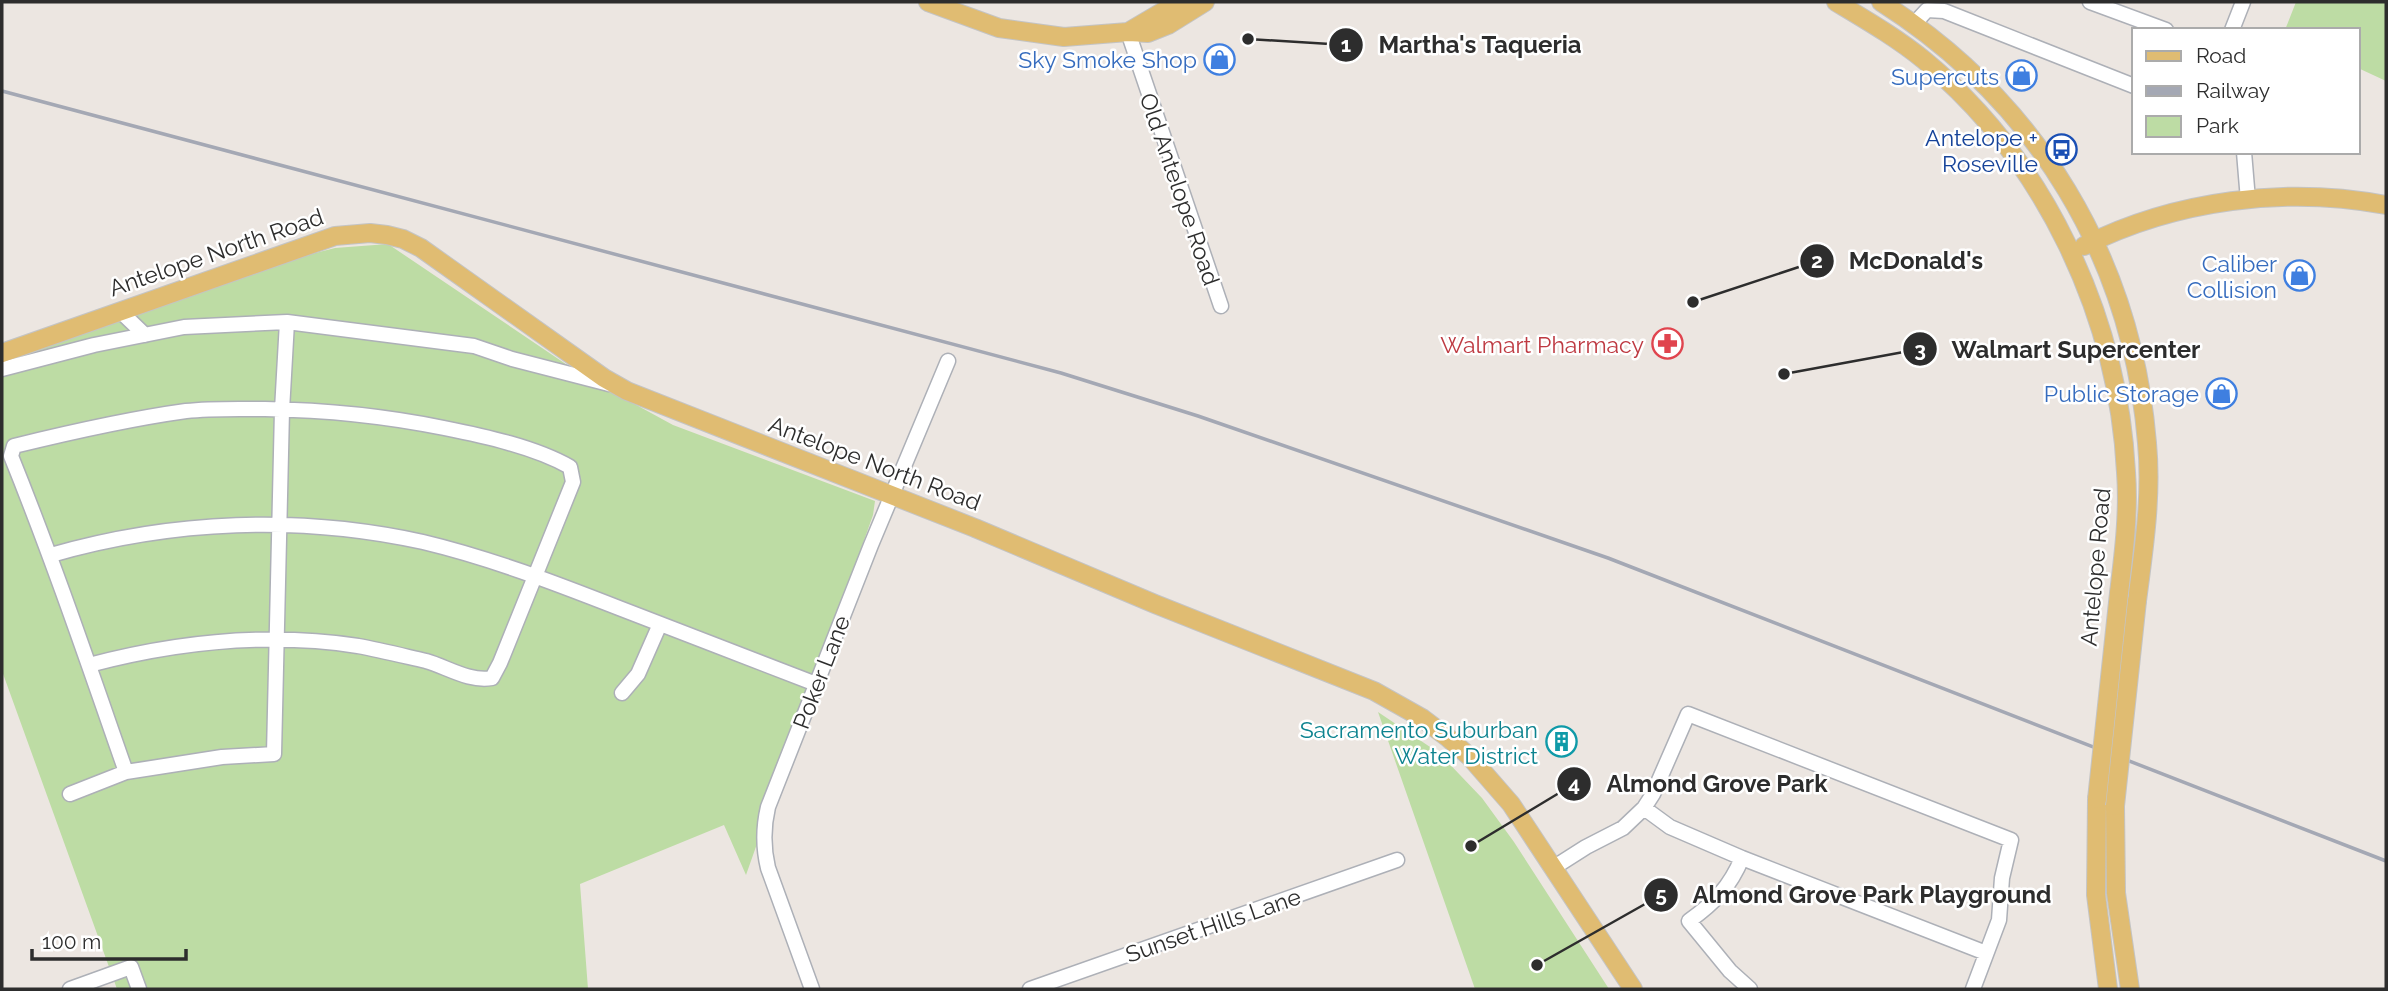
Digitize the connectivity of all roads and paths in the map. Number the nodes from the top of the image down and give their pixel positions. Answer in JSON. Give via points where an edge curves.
{"nodes":[{"id":1,"x":928,"y":2,"type":"edge"},
{"id":2,"x":1179,"y":2,"type":"edge"},
{"id":3,"x":1205,"y":2,"type":"edge"},
{"id":4,"x":1836,"y":2,"type":"edge"},
{"id":5,"x":1854,"y":2,"type":"edge"},
{"id":6,"x":1881,"y":2,"type":"edge"},
{"id":7,"x":2090,"y":2,"type":"edge"},
{"id":8,"x":2243,"y":2,"type":"edge"},
{"id":9,"x":1935,"y":6,"type":"edge"},
{"id":10,"x":1914,"y":24,"type":"junction"},
{"id":11,"x":2161,"y":28,"type":"edge"},
{"id":12,"x":2233,"y":28,"type":"edge"},
{"id":13,"x":1128,"y":32,"type":"junction"},
{"id":14,"x":2132,"y":85,"type":"edge"},
{"id":15,"x":2244,"y":154,"type":"edge"},
{"id":16,"x":2248,"y":200,"type":"junction"},
{"id":17,"x":2386,"y":205,"type":"edge"},
{"id":18,"x":2094,"y":241,"type":"junction"},
{"id":19,"x":2071,"y":253,"type":"junction"},
{"id":20,"x":1221,"y":306,"type":"dead end"},
{"id":21,"x":120,"y":311,"type":"junction"},
{"id":22,"x":288,"y":322,"type":"junction"},
{"id":23,"x":145,"y":335,"type":"junction"},
{"id":24,"x":2,"y":353,"type":"edge"},
{"id":25,"x":948,"y":361,"type":"dead end"},
{"id":26,"x":2,"y":369,"type":"edge"},
{"id":27,"x":621,"y":387,"type":"junction"},
{"id":28,"x":282,"y":410,"type":"junction"},
{"id":29,"x":892,"y":496,"type":"junction"},
{"id":30,"x":281,"y":524,"type":"junction"},
{"id":31,"x":51,"y":555,"type":"junction"},
{"id":32,"x":534,"y":575,"type":"junction"},
{"id":33,"x":660,"y":624,"type":"junction"},
{"id":34,"x":278,"y":640,"type":"junction"},
{"id":35,"x":89,"y":665,"type":"junction"},
{"id":36,"x":816,"y":684,"type":"junction"},
{"id":37,"x":622,"y":694,"type":"dead end"},
{"id":38,"x":126,"y":772,"type":"junction"},
{"id":39,"x":70,"y":794,"type":"dead end"},
{"id":40,"x":1644,"y":808,"type":"junction"},
{"id":41,"x":1742,"y":859,"type":"junction"},
{"id":42,"x":1397,"y":860,"type":"dead end"},
{"id":43,"x":1553,"y":868,"type":"junction"},
{"id":44,"x":1986,"y":953,"type":"junction"},
{"id":45,"x":70,"y":989,"type":"edge"},
{"id":46,"x":139,"y":989,"type":"edge"},
{"id":47,"x":812,"y":989,"type":"edge"},
{"id":48,"x":1030,"y":989,"type":"edge"},
{"id":49,"x":1633,"y":989,"type":"edge"},
{"id":50,"x":1750,"y":989,"type":"edge"},
{"id":51,"x":1973,"y":989,"type":"edge"},
{"id":52,"x":2108,"y":989,"type":"edge"},
{"id":53,"x":2130,"y":989,"type":"edge"}],
"edges":[{"from":1,"to":13,"type":"main road","via":[[1023,33],[1064,37]]},
{"from":2,"to":13,"type":"main road"},
{"from":3,"to":13,"type":"main road","via":[[1148,33]]},
{"from":4,"to":19,"type":"main road","name":"Antelope Road","via":[[1898,40],[1961,94],[2017,163]]},
{"from":5,"to":10,"type":"main road","via":[[1901,29]]},
{"from":6,"to":10,"type":"main road","name":"Antelope Road"},
{"from":7,"to":11,"type":"street"},
{"from":8,"to":12,"type":"street"},
{"from":9,"to":10,"type":"street"},
{"from":9,"to":14,"type":"street"},
{"from":10,"to":18,"type":"main road","name":"Antelope Road","via":[[1967,68],[2017,120],[2068,191]]},
{"from":13,"to":20,"type":"street","name":"Old Antelope Road"},
{"from":15,"to":16,"type":"street"},
{"from":16,"to":17,"type":"main road","via":[[2311,198]]},
{"from":16,"to":18,"type":"main road","via":[[2194,207]]},
{"from":18,"to":19,"type":"main road"},
{"from":18,"to":53,"type":"main road","name":"Antelope Road","bridge":true,"via":[[2127,329],[2146,434],[2148,501],[2115,806],[2116,893]]},
{"from":19,"to":52,"type":"main road","name":"Antelope Road","bridge":true,"via":[[2100,326],[2115,384],[2127,502],[2095,819],[2096,895]]},
{"from":21,"to":23,"type":"street"},
{"from":21,"to":24,"type":"main road","name":"Antelope North Road"},
{"from":21,"to":27,"type":"main road","name":"Antelope North Road","via":[[335,236],[387,235],[440,260]]},
{"from":22,"to":23,"type":"street","via":[[197,326]]},
{"from":22,"to":27,"type":"street","via":[[474,346]]},
{"from":22,"to":28,"type":"street"},
{"from":23,"to":26,"type":"street"},
{"from":25,"to":29,"type":"street","name":"Poker Lane"},
{"from":27,"to":29,"type":"main road","name":"Antelope North Road"},
{"from":28,"to":30,"type":"street"},
{"from":28,"to":31,"type":"street","via":[[188,411],[14,446],[11,456]]},
{"from":28,"to":32,"type":"street","via":[[377,416],[457,430],[554,458],[570,467],[573,482]]},
{"from":29,"to":36,"type":"street","name":"Poker Lane"},
{"from":29,"to":43,"type":"main road","name":"Antelope North Road","via":[[1401,705],[1447,737],[1485,772]]},
{"from":30,"to":31,"type":"street","via":[[160,531]]},
{"from":30,"to":32,"type":"street","via":[[424,543]]},
{"from":30,"to":34,"type":"street"},
{"from":31,"to":35,"type":"street"},
{"from":32,"to":33,"type":"street"},
{"from":32,"to":34,"type":"street","via":[[492,678],[480,680],[357,646]]},
{"from":33,"to":36,"type":"street"},
{"from":33,"to":37,"type":"street","via":[[638,674]]},
{"from":34,"to":35,"type":"street","via":[[202,643]]},
{"from":34,"to":38,"type":"street","via":[[274,754]]},
{"from":35,"to":38,"type":"street"},
{"from":36,"to":47,"type":"street","name":"Poker Lane","via":[[768,807],[763,834],[768,868]]},
{"from":38,"to":39,"type":"street"},
{"from":40,"to":41,"type":"street","via":[[1670,827]]},
{"from":40,"to":43,"type":"street","via":[[1623,828]]},
{"from":40,"to":44,"type":"street","via":[[1688,714],[2011,839],[2001,878],[2000,920]]},
{"from":41,"to":44,"type":"street"},
{"from":41,"to":50,"type":"street","via":[[1724,891],[1689,922]]},
{"from":42,"to":48,"type":"street","name":"Sunset Hills Lane"},
{"from":43,"to":49,"type":"main road","name":"Antelope North Road"},
{"from":44,"to":51,"type":"street"},
{"from":45,"to":46,"type":"street","via":[[131,967]]}]}
